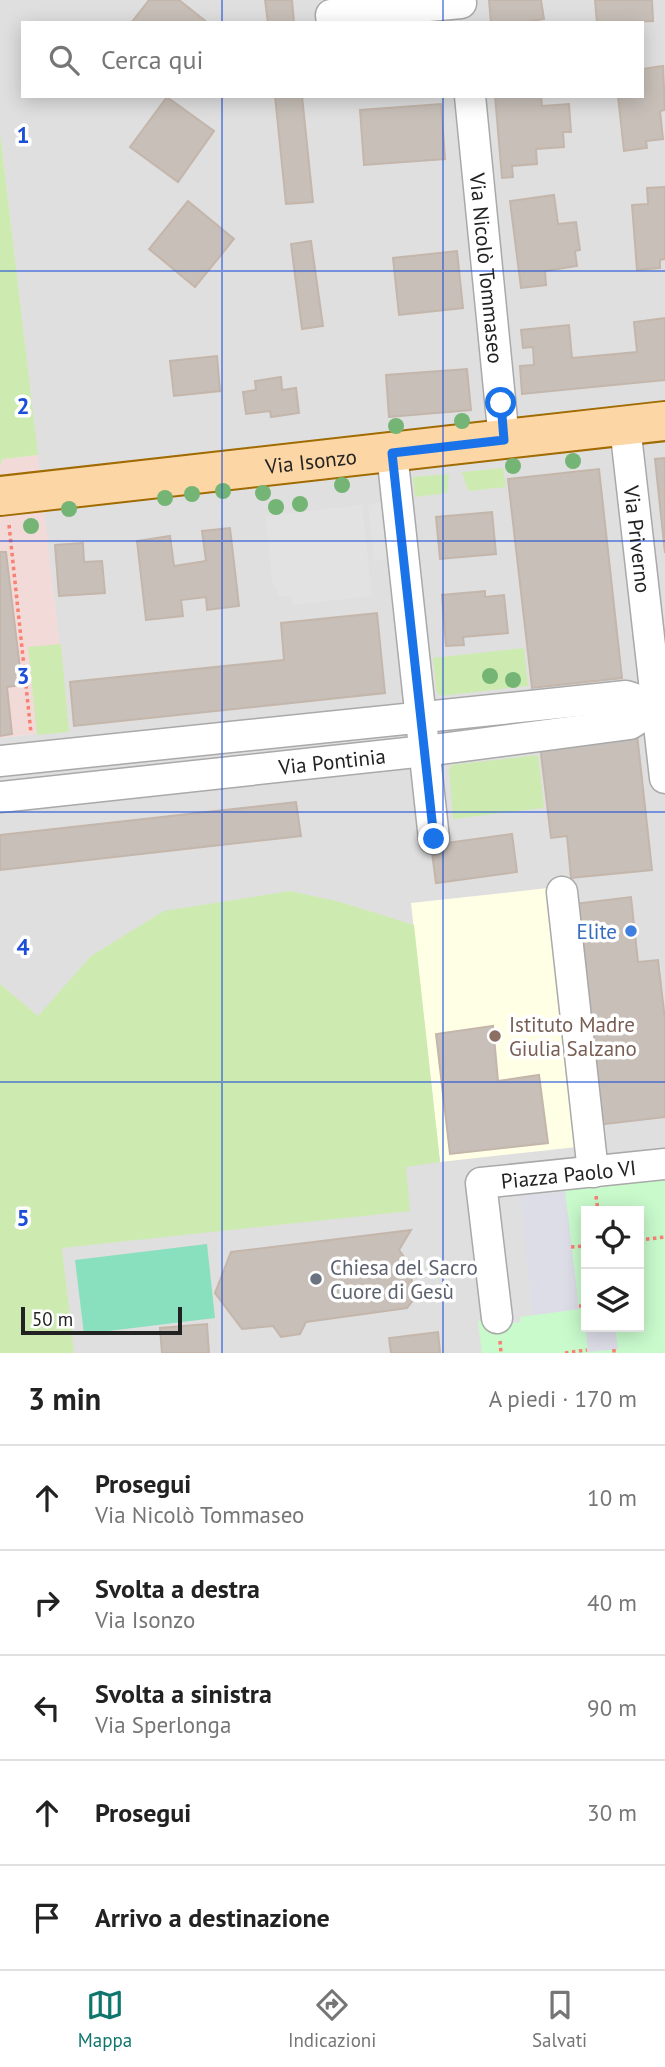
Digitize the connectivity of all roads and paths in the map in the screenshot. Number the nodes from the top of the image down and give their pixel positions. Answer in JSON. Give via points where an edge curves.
{"nodes":[{"id":1,"x":462,"y":9,"type":"edge"},
{"id":2,"x":332,"y":21,"type":"edge"},
{"id":3,"x":470,"y":98,"type":"edge"},
{"id":4,"x":665,"y":421,"type":"edge"},
{"id":5,"x":625,"y":426,"type":"junction"},
{"id":6,"x":504,"y":440,"type":"junction"},
{"id":7,"x":392,"y":453,"type":"junction"},
{"id":8,"x":3,"y":495,"type":"edge"},
{"id":9,"x":662,"y":706,"type":"edge"},
{"id":10,"x":421,"y":717,"type":"junction"},
{"id":11,"x":425,"y":751,"type":"junction"},
{"id":12,"x":34,"y":758,"type":"junction"},
{"id":13,"x":0,"y":761,"type":"edge"},
{"id":14,"x":665,"y":778,"type":"edge"},
{"id":15,"x":0,"y":797,"type":"edge"},
{"id":16,"x":434,"y":839,"type":"dead end"},
{"id":17,"x":562,"y":892,"type":"dead end"},
{"id":18,"x":665,"y":1164,"type":"edge"},
{"id":19,"x":593,"y":1172,"type":"junction"},
{"id":20,"x":665,"y":1237,"type":"edge"},
{"id":21,"x":644,"y":1239,"type":"edge"},
{"id":22,"x":581,"y":1246,"type":"edge"},
{"id":23,"x":571,"y":1247,"type":"dead end"},
{"id":24,"x":497,"y":1318,"type":"dead end"},
{"id":25,"x":587,"y":1350,"type":"dead end"},
{"id":26,"x":565,"y":1353,"type":"edge"}],
"edges":[{"from":1,"to":2,"type":"street","via":[[331,15]]},
{"from":3,"to":6,"type":"street","name":"Via Nicolò Tommaseo"},
{"from":4,"to":5,"type":"main road","name":"Via Isonzo"},
{"from":5,"to":6,"type":"main road","name":"Via Isonzo"},
{"from":5,"to":9,"type":"street","name":"Via Priverno"},
{"from":6,"to":7,"type":"main road","name":"Via Isonzo"},
{"from":7,"to":8,"type":"main road","name":"Via Isonzo"},
{"from":7,"to":10,"type":"street"},
{"from":8,"to":12,"type":"path"},
{"from":9,"to":10,"type":"street","name":"Via Pontinia","via":[[626,696]]},
{"from":9,"to":11,"type":"street","name":"Via Pontinia","via":[[630,724]]},
{"from":9,"to":14,"type":"street","name":"Via Priverno"},
{"from":10,"to":11,"type":"street"},
{"from":10,"to":12,"type":"street","name":"Via Pontinia"},
{"from":11,"to":15,"type":"street","name":"Via Pontinia"},
{"from":11,"to":16,"type":"street"},
{"from":12,"to":13,"type":"street","name":"Via Pontinia"},
{"from":17,"to":19,"type":"street"},
{"from":18,"to":19,"type":"street","name":"Piazza Paolo VI"},
{"from":19,"to":24,"type":"street","name":"Piazza Paolo VI","via":[[481,1183]]},
{"from":20,"to":21,"type":"path"},
{"from":22,"to":23,"type":"path"},
{"from":25,"to":26,"type":"path"}]}
